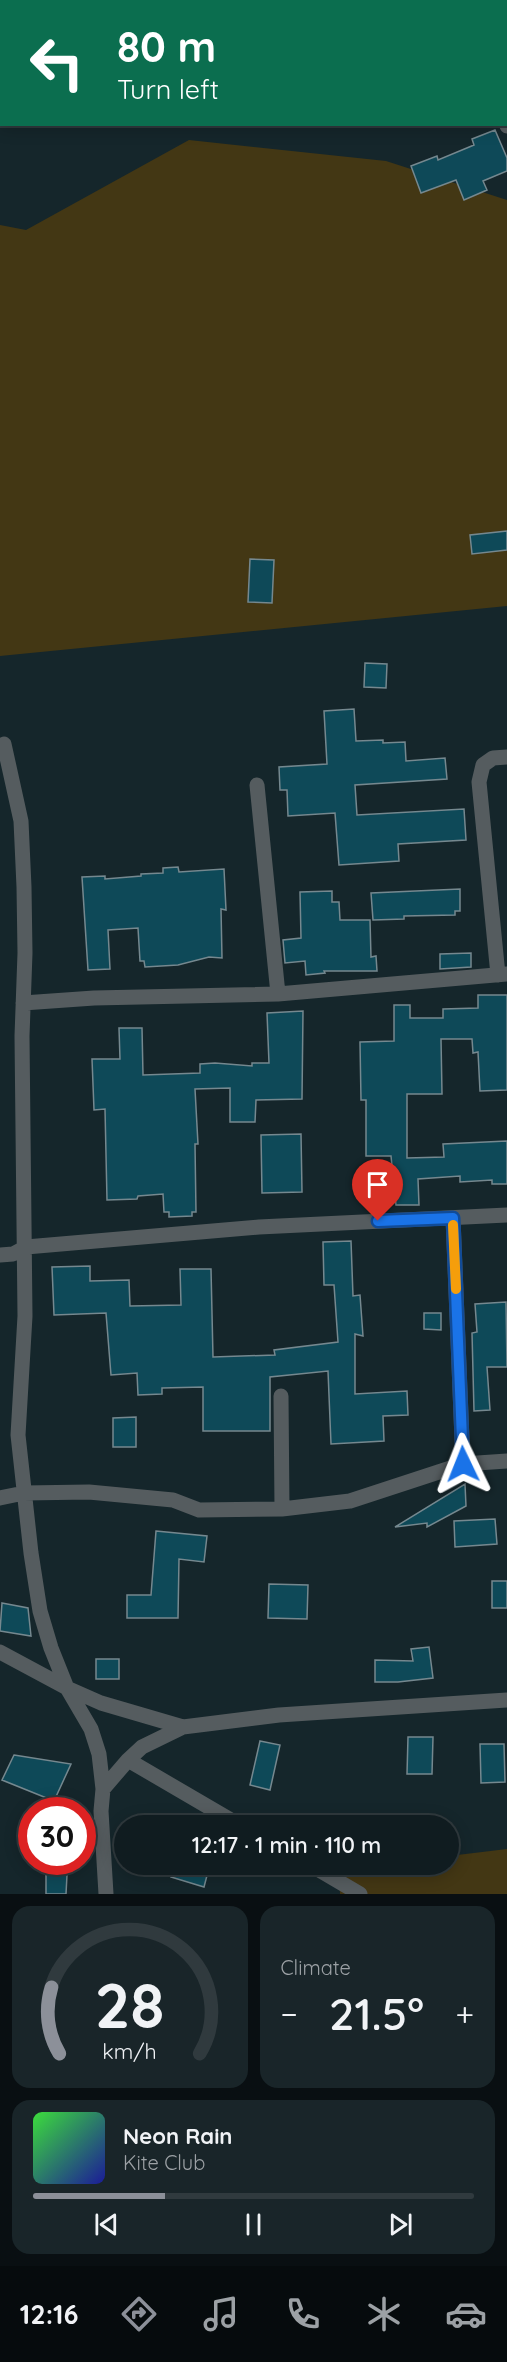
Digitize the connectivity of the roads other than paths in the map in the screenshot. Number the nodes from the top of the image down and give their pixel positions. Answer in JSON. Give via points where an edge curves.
{"nodes":[{"id":1,"x":4,"y":744,"type":"dead end"},
{"id":2,"x":507,"y":757,"type":"edge"},
{"id":3,"x":257,"y":785,"type":"dead end"},
{"id":4,"x":503,"y":974,"type":"edge"},
{"id":5,"x":278,"y":994,"type":"junction"},
{"id":6,"x":23,"y":1003,"type":"junction"},
{"id":7,"x":507,"y":1215,"type":"edge"},
{"id":8,"x":453,"y":1218,"type":"junction"},
{"id":9,"x":26,"y":1247,"type":"junction"},
{"id":10,"x":0,"y":1255,"type":"edge"},
{"id":11,"x":281,"y":1396,"type":"dead end"},
{"id":12,"x":507,"y":1461,"type":"edge"},
{"id":13,"x":463,"y":1464,"type":"junction"},
{"id":14,"x":24,"y":1493,"type":"junction"},
{"id":15,"x":0,"y":1498,"type":"edge"},
{"id":16,"x":282,"y":1509,"type":"junction"},
{"id":17,"x":0,"y":1652,"type":"edge"},
{"id":18,"x":67,"y":1688,"type":"junction"},
{"id":19,"x":507,"y":1700,"type":"edge"},
{"id":20,"x":183,"y":1727,"type":"junction"},
{"id":21,"x":128,"y":1760,"type":"junction"},
{"id":22,"x":103,"y":1789,"type":"junction"},
{"id":23,"x":222,"y":1815,"type":"edge"},
{"id":24,"x":320,"y":1875,"type":"edge"},
{"id":25,"x":333,"y":1887,"type":"edge"},
{"id":26,"x":106,"y":1894,"type":"edge"},
{"id":27,"x":360,"y":1894,"type":"edge"}],
"edges":[{"from":1,"to":6,"type":"street","via":[[21,821]]},
{"from":2,"to":4,"type":"street","via":[[493,758],[483,765],[479,782]]},
{"from":3,"to":5,"type":"street"},
{"from":4,"to":5,"type":"street"},
{"from":5,"to":6,"type":"street"},
{"from":6,"to":9,"type":"street"},
{"from":7,"to":8,"type":"street"},
{"from":8,"to":9,"type":"street","via":[[259,1227]]},
{"from":8,"to":13,"type":"street"},
{"from":9,"to":10,"type":"street"},
{"from":9,"to":14,"type":"street","via":[[18,1435]]},
{"from":11,"to":16,"type":"street"},
{"from":12,"to":13,"type":"street"},
{"from":13,"to":16,"type":"street","via":[[350,1501]]},
{"from":14,"to":15,"type":"street"},
{"from":14,"to":16,"type":"street","via":[[135,1496],[173,1500],[199,1510]]},
{"from":14,"to":18,"type":"street","via":[[40,1611]]},
{"from":17,"to":18,"type":"street"},
{"from":18,"to":20,"type":"street","via":[[101,1703]]},
{"from":18,"to":22,"type":"street","via":[[91,1729]]},
{"from":19,"to":20,"type":"street","via":[[279,1715]]},
{"from":20,"to":21,"type":"street","via":[[142,1747]]},
{"from":21,"to":22,"type":"street"},
{"from":21,"to":23,"type":"street"},
{"from":22,"to":26,"type":"street"},
{"from":24,"to":25,"type":"street"},
{"from":25,"to":27,"type":"street"}]}
